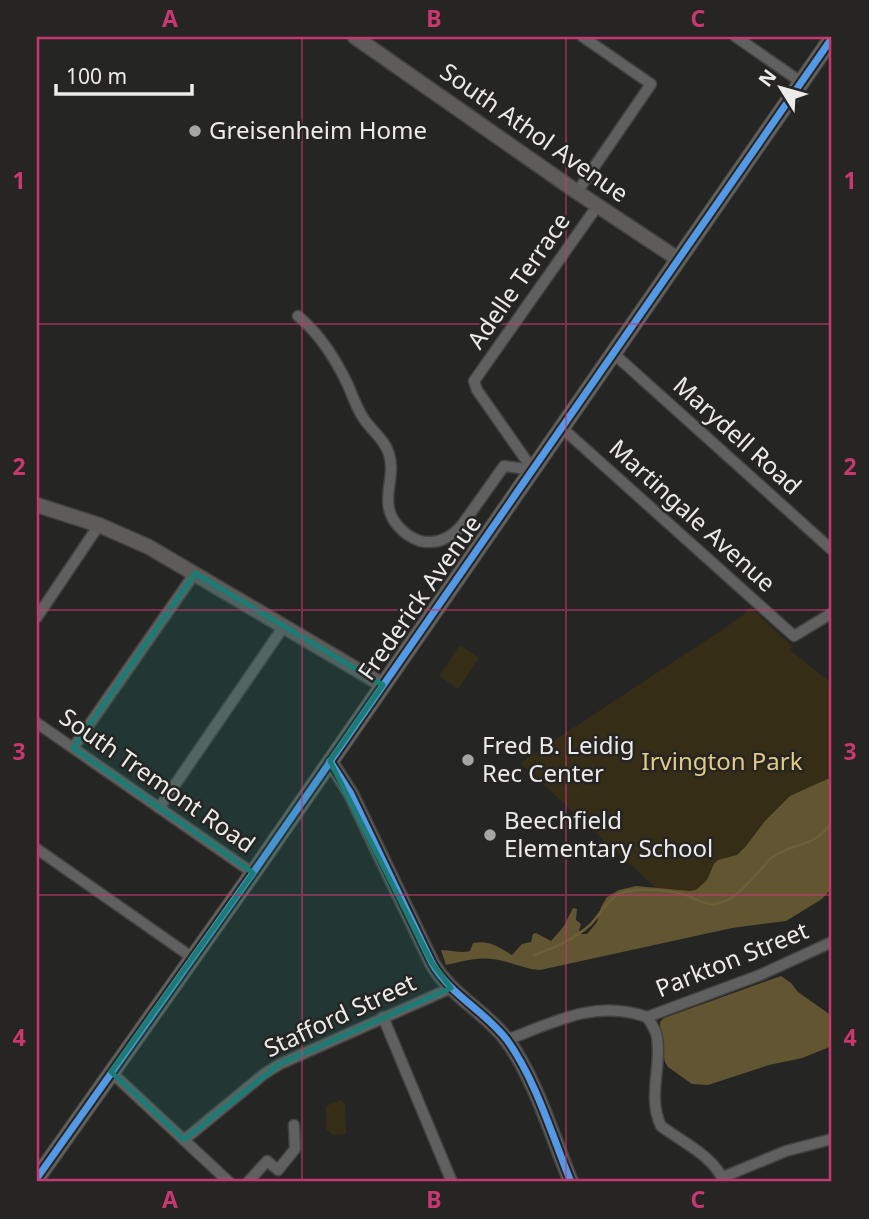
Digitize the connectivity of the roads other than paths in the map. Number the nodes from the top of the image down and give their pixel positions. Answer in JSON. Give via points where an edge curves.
{"nodes":[{"id":1,"x":583,"y":37,"type":"edge"},
{"id":2,"x":736,"y":37,"type":"edge"},
{"id":3,"x":832,"y":38,"type":"edge"},
{"id":4,"x":360,"y":41,"type":"edge"},
{"id":5,"x":802,"y":82,"type":"junction"},
{"id":6,"x":578,"y":192,"type":"junction"},
{"id":7,"x":597,"y":205,"type":"junction"},
{"id":8,"x":678,"y":259,"type":"junction"},
{"id":9,"x":298,"y":316,"type":"dead end"},
{"id":10,"x":613,"y":353,"type":"junction"},
{"id":11,"x":561,"y":427,"type":"junction"},
{"id":12,"x":533,"y":470,"type":"junction"},
{"id":13,"x":37,"y":505,"type":"edge"},
{"id":14,"x":99,"y":526,"type":"junction"},
{"id":15,"x":832,"y":550,"type":"edge"},
{"id":16,"x":195,"y":573,"type":"junction"},
{"id":17,"x":832,"y":613,"type":"edge"},
{"id":18,"x":37,"y":617,"type":"edge"},
{"id":19,"x":284,"y":626,"type":"junction"},
{"id":20,"x":383,"y":685,"type":"junction"},
{"id":21,"x":37,"y":723,"type":"edge"},
{"id":22,"x":73,"y":748,"type":"junction"},
{"id":23,"x":330,"y":761,"type":"junction"},
{"id":24,"x":159,"y":808,"type":"junction"},
{"id":25,"x":37,"y":849,"type":"edge"},
{"id":26,"x":253,"y":873,"type":"junction"},
{"id":27,"x":832,"y":942,"type":"edge"},
{"id":28,"x":192,"y":958,"type":"junction"},
{"id":29,"x":451,"y":988,"type":"junction"},
{"id":30,"x":383,"y":1017,"type":"junction"},
{"id":31,"x":647,"y":1017,"type":"junction"},
{"id":32,"x":507,"y":1040,"type":"junction"},
{"id":33,"x":111,"y":1072,"type":"junction"},
{"id":34,"x":294,"y":1125,"type":"dead end"},
{"id":35,"x":832,"y":1139,"type":"edge"},
{"id":36,"x":184,"y":1140,"type":"junction"},
{"id":37,"x":37,"y":1178,"type":"edge"},
{"id":38,"x":724,"y":1180,"type":"edge"},
{"id":39,"x":229,"y":1182,"type":"edge"},
{"id":40,"x":248,"y":1182,"type":"edge"},
{"id":41,"x":452,"y":1182,"type":"edge"},
{"id":42,"x":571,"y":1182,"type":"edge"}],
"edges":[{"from":1,"to":6,"type":"street","name":"Adelle Terrace","via":[[652,84]]},
{"from":2,"to":5,"type":"street"},
{"from":3,"to":5,"type":"main road","name":"Frederick Avenue"},
{"from":4,"to":6,"type":"street","name":"South Athol Avenue"},
{"from":5,"to":8,"type":"main road","name":"Frederick Avenue"},
{"from":6,"to":7,"type":"street","name":"South Athol Avenue"},
{"from":7,"to":8,"type":"street","name":"South Athol Avenue"},
{"from":7,"to":12,"type":"street","name":"Adelle Terrace","via":[[474,381]]},
{"from":8,"to":10,"type":"main road","name":"Frederick Avenue"},
{"from":9,"to":12,"type":"street","via":[[318,335],[365,420],[384,443],[391,473],[387,503],[394,521],[407,535],[425,542],[446,539],[463,525],[504,466]]},
{"from":10,"to":11,"type":"main road","name":"Frederick Avenue"},
{"from":10,"to":15,"type":"street","name":"Marydell Road"},
{"from":11,"to":12,"type":"main road","name":"Frederick Avenue"},
{"from":11,"to":17,"type":"street","name":"Martingale Avenue","via":[[794,636]]},
{"from":12,"to":20,"type":"main road","name":"Frederick Avenue"},
{"from":13,"to":14,"type":"street"},
{"from":14,"to":16,"type":"street"},
{"from":14,"to":18,"type":"street"},
{"from":16,"to":19,"type":"street"},
{"from":16,"to":22,"type":"street"},
{"from":19,"to":20,"type":"street"},
{"from":19,"to":24,"type":"street"},
{"from":20,"to":23,"type":"main road","name":"Frederick Avenue"},
{"from":21,"to":22,"type":"street","name":"South Tremont Road"},
{"from":22,"to":24,"type":"street","name":"South Tremont Road"},
{"from":23,"to":26,"type":"main road","name":"Frederick Avenue"},
{"from":23,"to":29,"type":"street","via":[[351,794],[432,963]]},
{"from":24,"to":26,"type":"street","name":"South Tremont Road"},
{"from":25,"to":28,"type":"street"},
{"from":26,"to":28,"type":"main road","name":"Frederick Avenue"},
{"from":27,"to":31,"type":"street","name":"Parkton Street","via":[[760,975]]},
{"from":28,"to":33,"type":"main road","name":"Frederick Avenue"},
{"from":29,"to":30,"type":"street","name":"Stafford Street"},
{"from":29,"to":32,"type":"street"},
{"from":30,"to":36,"type":"street","name":"Stafford Street","via":[[280,1064]]},
{"from":30,"to":41,"type":"street"},
{"from":31,"to":32,"type":"street","via":[[594,1011]]},
{"from":31,"to":38,"type":"street","via":[[657,1036],[655,1104],[661,1126],[708,1160]]},
{"from":32,"to":42,"type":"street","via":[[528,1076]]},
{"from":33,"to":36,"type":"street"},
{"from":33,"to":37,"type":"main road","name":"Frederick Avenue"},
{"from":34,"to":40,"type":"street","via":[[295,1149],[278,1170],[267,1161]]},
{"from":35,"to":38,"type":"street","via":[[786,1151]]},
{"from":36,"to":39,"type":"street"}]}
